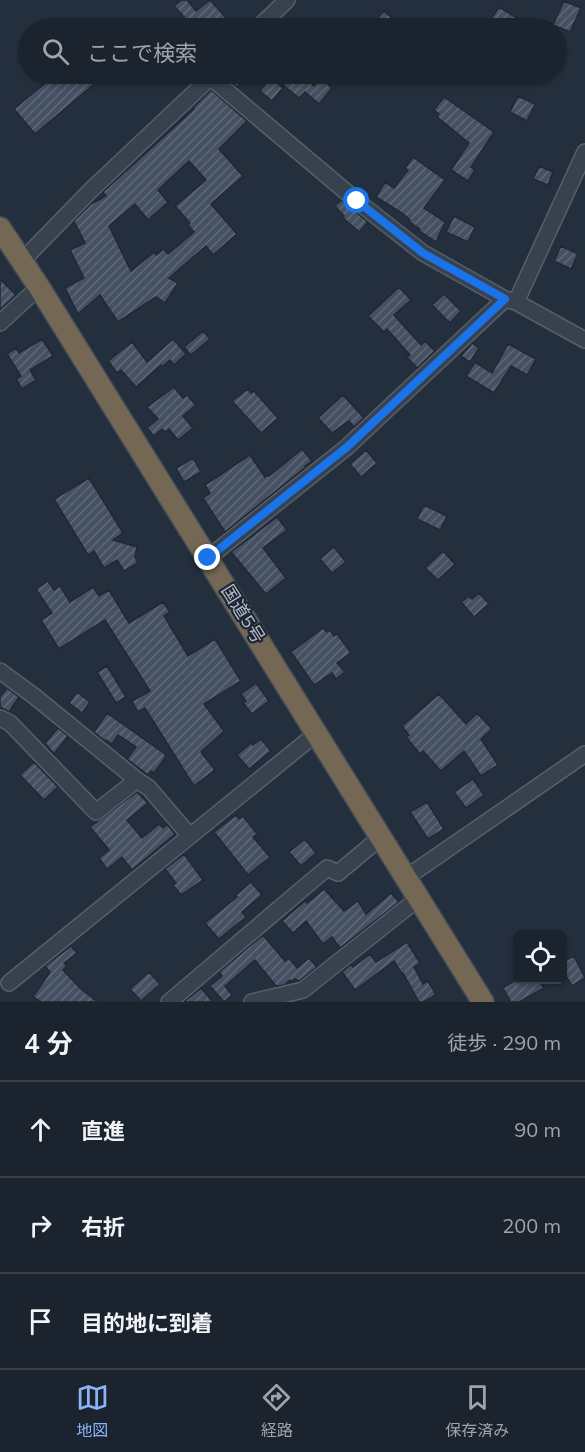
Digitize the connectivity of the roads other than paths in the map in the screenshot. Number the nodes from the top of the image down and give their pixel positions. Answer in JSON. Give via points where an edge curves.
{"nodes":[{"id":1,"x":286,"y":0,"type":"edge"},
{"id":2,"x":268,"y":18,"type":"edge"},
{"id":3,"x":203,"y":84,"type":"edge"},
{"id":4,"x":222,"y":84,"type":"edge"},
{"id":5,"x":585,"y":152,"type":"edge"},
{"id":6,"x":0,"y":228,"type":"edge"},
{"id":7,"x":22,"y":261,"type":"junction"},
{"id":8,"x":39,"y":287,"type":"junction"},
{"id":9,"x":510,"y":300,"type":"junction"},
{"id":10,"x":0,"y":323,"type":"edge"},
{"id":11,"x":585,"y":340,"type":"edge"},
{"id":12,"x":208,"y":558,"type":"junction"},
{"id":13,"x":0,"y":671,"type":"edge"},
{"id":14,"x":0,"y":718,"type":"edge"},
{"id":15,"x":317,"y":733,"type":"junction"},
{"id":16,"x":585,"y":754,"type":"edge"},
{"id":17,"x":137,"y":780,"type":"junction"},
{"id":18,"x":190,"y":836,"type":"junction"},
{"id":19,"x":381,"y":837,"type":"junction"},
{"id":20,"x":407,"y":877,"type":"junction"},
{"id":21,"x":419,"y":898,"type":"junction"},
{"id":22,"x":9,"y":983,"type":"dead end"},
{"id":23,"x":169,"y":1002,"type":"edge"},
{"id":24,"x":252,"y":1002,"type":"edge"},
{"id":25,"x":481,"y":1002,"type":"edge"}],
"edges":[{"from":1,"to":2,"type":"street"},
{"from":3,"to":7,"type":"street"},
{"from":4,"to":9,"type":"street","via":[[423,253]]},
{"from":5,"to":9,"type":"street"},
{"from":6,"to":7,"type":"highway","name":"国道5号"},
{"from":7,"to":8,"type":"highway","name":"国道5号"},
{"from":8,"to":10,"type":"street"},
{"from":8,"to":12,"type":"highway","name":"国道5号"},
{"from":9,"to":11,"type":"street"},
{"from":9,"to":12,"type":"street","via":[[347,447]]},
{"from":12,"to":15,"type":"highway","name":"国道5号"},
{"from":13,"to":17,"type":"street"},
{"from":14,"to":17,"type":"street","via":[[10,723],[96,812]]},
{"from":15,"to":18,"type":"street"},
{"from":15,"to":19,"type":"highway","name":"国道5号"},
{"from":16,"to":20,"type":"street"},
{"from":17,"to":18,"type":"street","via":[[149,788]]},
{"from":18,"to":22,"type":"street"},
{"from":19,"to":20,"type":"highway","name":"国道5号"},
{"from":19,"to":23,"type":"street","via":[[338,873],[327,868]]},
{"from":20,"to":21,"type":"highway","name":"国道5号"},
{"from":21,"to":24,"type":"street","via":[[303,990]]},
{"from":21,"to":25,"type":"highway","name":"国道5号"}]}
